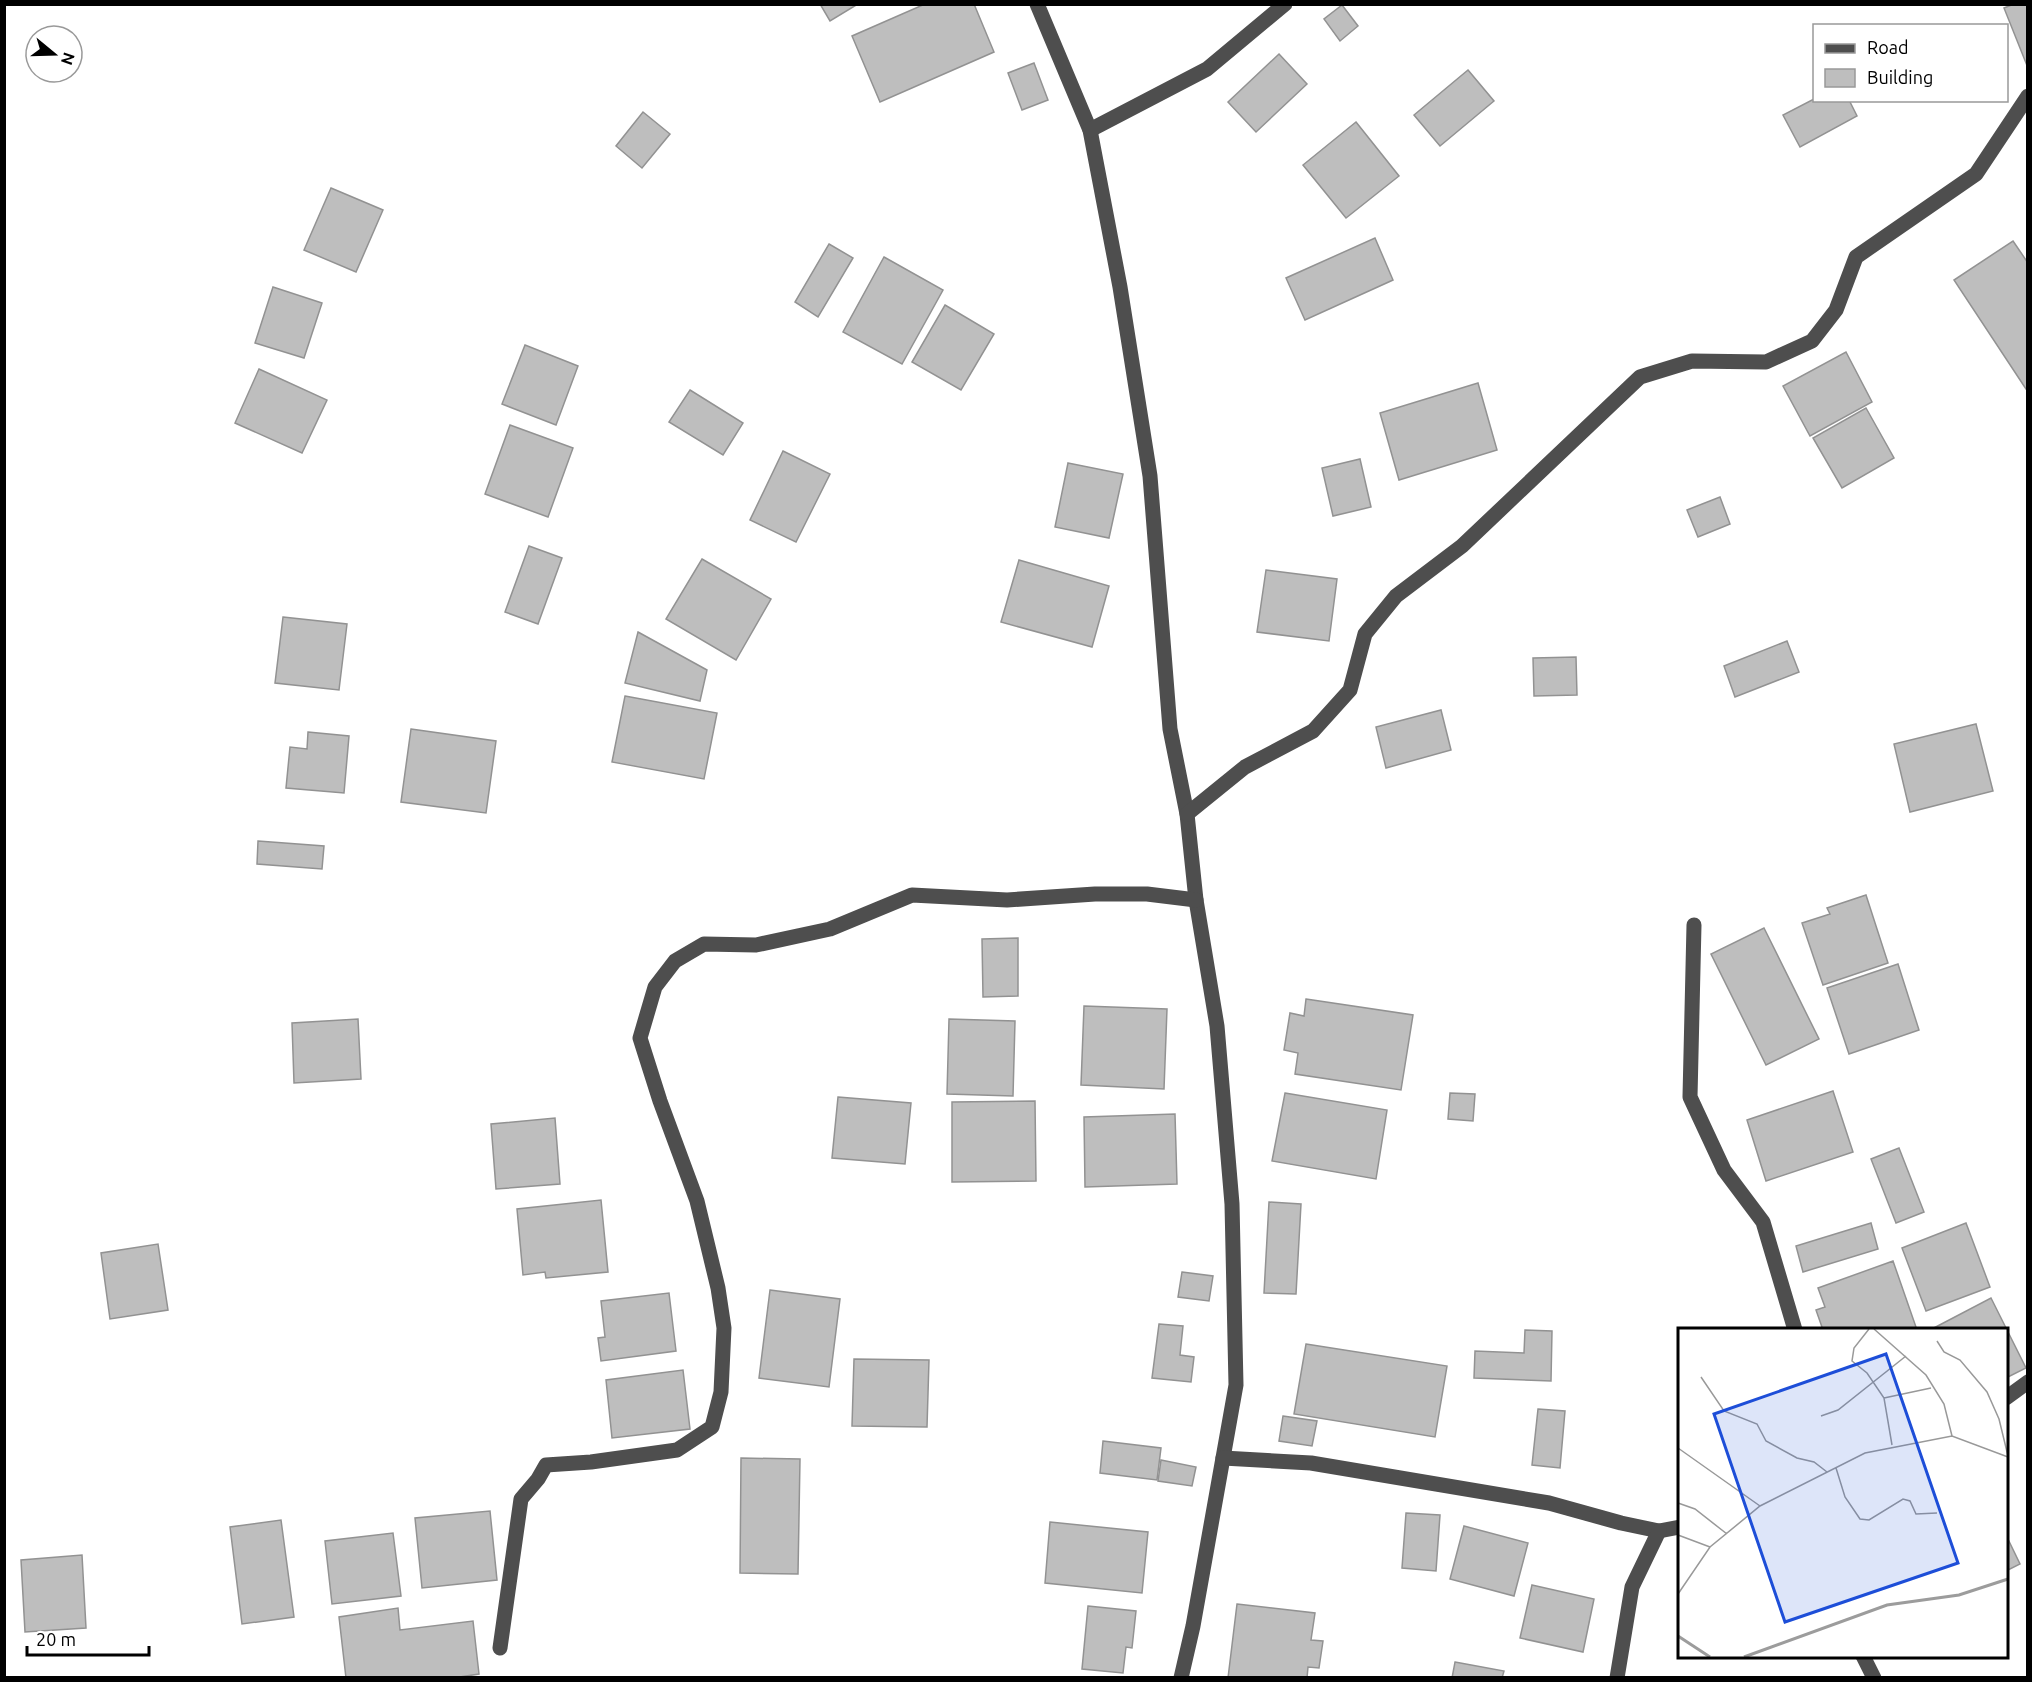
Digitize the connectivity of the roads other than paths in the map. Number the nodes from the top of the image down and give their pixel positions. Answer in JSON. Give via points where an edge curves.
{"nodes":[{"id":1,"x":1037,"y":4,"type":"edge"},
{"id":2,"x":1285,"y":4,"type":"edge"},
{"id":3,"x":2028,"y":96,"type":"edge"},
{"id":4,"x":1090,"y":130,"type":"junction"},
{"id":5,"x":1187,"y":814,"type":"junction"},
{"id":6,"x":1196,"y":900,"type":"junction"},
{"id":7,"x":1694,"y":925,"type":"dead end"},
{"id":8,"x":1795,"y":1328,"type":"edge"},
{"id":9,"x":2028,"y":1383,"type":"edge"},
{"id":10,"x":2008,"y":1397,"type":"edge"},
{"id":11,"x":1223,"y":1458,"type":"junction"},
{"id":12,"x":1678,"y":1527,"type":"edge"},
{"id":13,"x":1659,"y":1531,"type":"junction"},
{"id":14,"x":500,"y":1648,"type":"dead end"},
{"id":15,"x":1864,"y":1658,"type":"edge"},
{"id":16,"x":1181,"y":1677,"type":"edge"},
{"id":17,"x":1617,"y":1677,"type":"edge"},
{"id":18,"x":1874,"y":1677,"type":"edge"}],
"edges":[{"from":1,"to":4,"type":"street"},
{"from":2,"to":4,"type":"street","via":[[1207,69]]},
{"from":3,"to":5,"type":"street","via":[[1976,174],[1856,257],[1836,310],[1812,341],[1766,362],[1692,361],[1640,377],[1462,546],[1396,596],[1365,634],[1350,690],[1313,731],[1245,767]]},
{"from":4,"to":5,"type":"street","via":[[1150,476],[1170,729]]},
{"from":5,"to":6,"type":"street"},
{"from":6,"to":11,"type":"street","via":[[1217,1026],[1232,1204],[1236,1385]]},
{"from":6,"to":14,"type":"street","via":[[1147,894],[1007,900],[912,896],[830,929],[756,945],[704,944],[675,961],[655,987],[640,1038],[698,1201],[718,1288],[723,1328],[721,1392],[712,1427],[677,1449],[546,1465],[521,1499]]},
{"from":7,"to":8,"type":"street","via":[[1690,1097],[1724,1170],[1763,1222]]},
{"from":9,"to":10,"type":"street"},
{"from":11,"to":13,"type":"street","via":[[1311,1463],[1438,1484],[1549,1503]]},
{"from":11,"to":16,"type":"street"},
{"from":12,"to":13,"type":"street"},
{"from":13,"to":17,"type":"street","via":[[1632,1587]]},
{"from":15,"to":18,"type":"street"}]}
